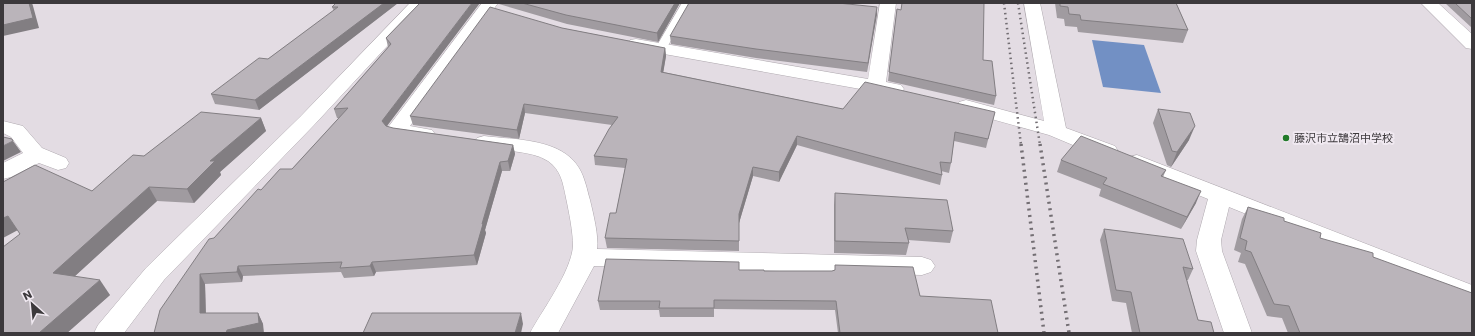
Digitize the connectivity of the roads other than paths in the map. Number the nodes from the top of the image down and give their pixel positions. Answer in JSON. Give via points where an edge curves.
{"nodes":[{"id":1,"x":419,"y":3,"type":"edge"},
{"id":2,"x":687,"y":3,"type":"edge"},
{"id":3,"x":888,"y":3,"type":"edge"},
{"id":4,"x":1032,"y":3,"type":"edge"},
{"id":5,"x":1429,"y":3,"type":"edge"},
{"id":6,"x":493,"y":7,"type":"edge"},
{"id":7,"x":616,"y":40,"type":"edge"},
{"id":8,"x":1472,"y":44,"type":"edge"},
{"id":9,"x":662,"y":49,"type":"junction"},
{"id":10,"x":876,"y":85,"type":"junction"},
{"id":11,"x":913,"y":93,"type":"edge"},
{"id":12,"x":950,"y":102,"type":"edge"},
{"id":13,"x":3,"y":127,"type":"edge"},
{"id":14,"x":1056,"y":131,"type":"junction"},
{"id":15,"x":443,"y":137,"type":"edge"},
{"id":16,"x":467,"y":140,"type":"edge"},
{"id":17,"x":39,"y":154,"type":"junction"},
{"id":18,"x":58,"y":163,"type":"dead end"},
{"id":19,"x":3,"y":172,"type":"edge"},
{"id":20,"x":1220,"y":196,"type":"junction"},
{"id":21,"x":583,"y":257,"type":"junction"},
{"id":22,"x":922,"y":266,"type":"dead end"},
{"id":23,"x":1472,"y":296,"type":"edge"},
{"id":24,"x":108,"y":333,"type":"edge"},
{"id":25,"x":544,"y":333,"type":"edge"},
{"id":26,"x":1238,"y":333,"type":"edge"}],
"edges":[{"from":1,"to":24,"type":"street","via":[[308,120],[155,274]]},
{"from":2,"to":9,"type":"lane"},
{"from":3,"to":10,"type":"street"},
{"from":4,"to":14,"type":"street"},
{"from":5,"to":8,"type":"street"},
{"from":6,"to":15,"type":"street","via":[[396,130]]},
{"from":7,"to":9,"type":"street"},
{"from":9,"to":10,"type":"street"},
{"from":10,"to":11,"type":"street"},
{"from":12,"to":14,"type":"street"},
{"from":13,"to":17,"type":"street","via":[[14,128],[32,150]]},
{"from":14,"to":20,"type":"street"},
{"from":16,"to":21,"type":"street","via":[[538,149],[554,156],[568,168],[580,208],[585,246]]},
{"from":17,"to":18,"type":"street"},
{"from":17,"to":19,"type":"street"},
{"from":20,"to":23,"type":"street","via":[[1329,237]]},
{"from":20,"to":26,"type":"street","via":[[1209,240],[1209,251]]},
{"from":21,"to":22,"type":"street"},
{"from":21,"to":25,"type":"street","via":[[581,266]]}]}
